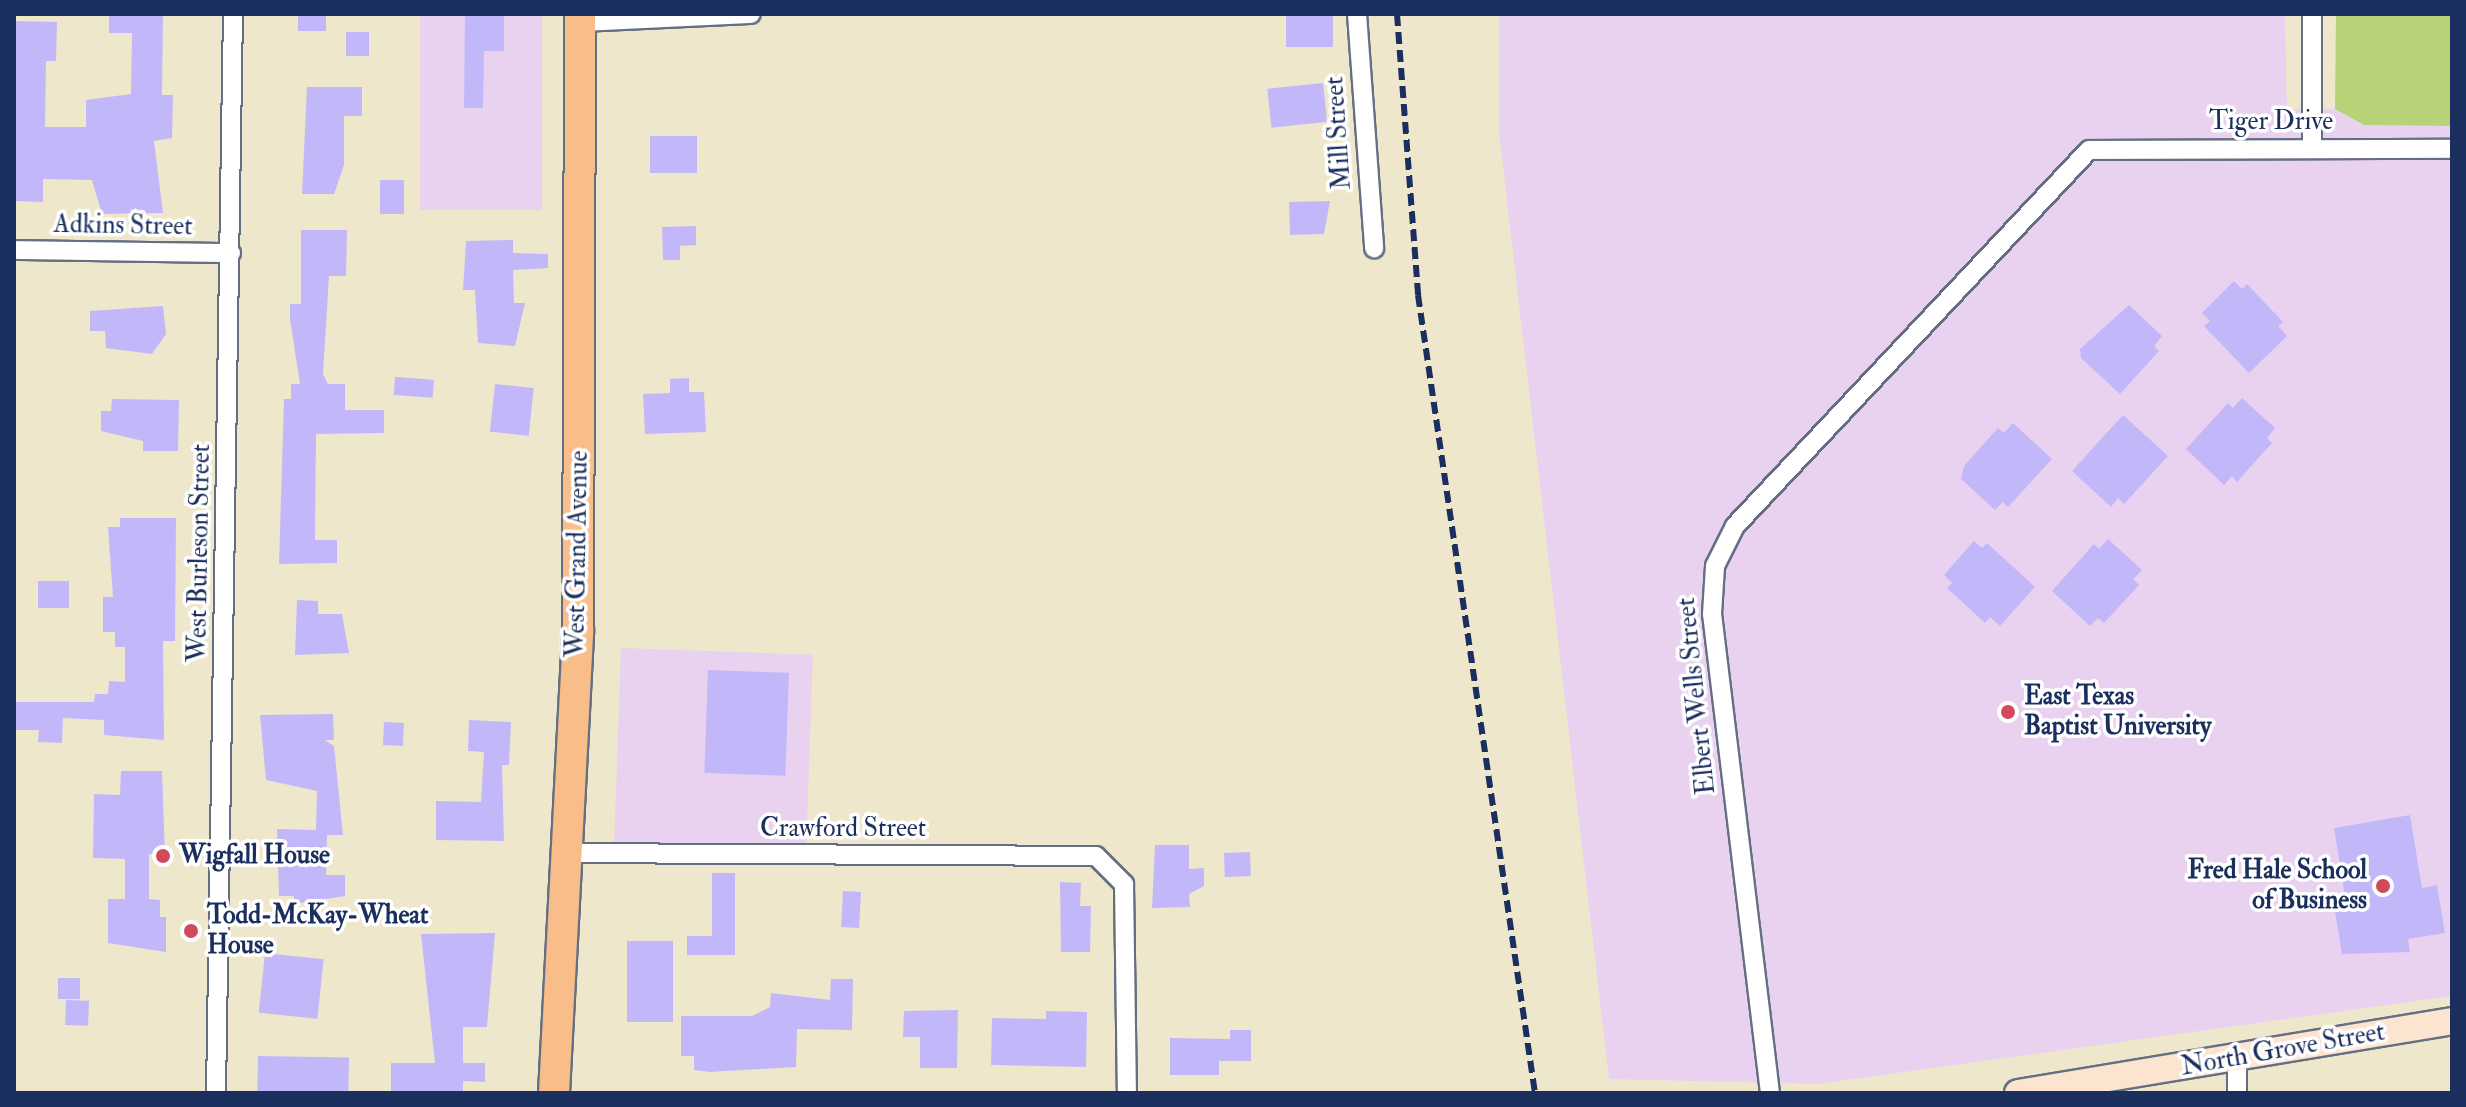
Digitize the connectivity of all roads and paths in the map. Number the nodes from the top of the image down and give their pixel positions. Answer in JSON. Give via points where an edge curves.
{"nodes":[{"id":1,"x":233,"y":14,"type":"edge"},
{"id":2,"x":751,"y":14,"type":"edge"},
{"id":3,"x":1357,"y":14,"type":"edge"},
{"id":4,"x":2312,"y":14,"type":"edge"},
{"id":5,"x":580,"y":18,"type":"edge"},
{"id":6,"x":2312,"y":148,"type":"junction"},
{"id":7,"x":2452,"y":149,"type":"edge"},
{"id":8,"x":2089,"y":150,"type":"joint"},
{"id":9,"x":1374,"y":248,"type":"dead end"},
{"id":10,"x":14,"y":250,"type":"edge"},
{"id":11,"x":231,"y":253,"type":"junction"},
{"id":12,"x":566,"y":853,"type":"junction"},
{"id":13,"x":2452,"y":1021,"type":"edge"},
{"id":14,"x":2237,"y":1059,"type":"junction"},
{"id":15,"x":216,"y":1093,"type":"edge"},
{"id":16,"x":554,"y":1093,"type":"edge"},
{"id":17,"x":1127,"y":1093,"type":"edge"},
{"id":18,"x":1770,"y":1093,"type":"edge"},
{"id":19,"x":2018,"y":1093,"type":"edge"},
{"id":20,"x":2237,"y":1093,"type":"edge"}],
"edges":[{"from":1,"to":11,"type":"street","name":"West Burleson Street"},
{"from":2,"to":5,"type":"street"},
{"from":3,"to":9,"type":"street","name":"Mill Street"},
{"from":4,"to":6,"type":"street"},
{"from":5,"to":12,"type":"highway","name":"West Grand Avenue","via":[[578,631]]},
{"from":6,"to":7,"type":"street","name":"Tiger Drive"},
{"from":6,"to":8,"type":"street","name":"Tiger Drive"},
{"from":8,"to":18,"type":"street","name":"Elbert Wells Street","via":[[1773,478],[1719,553],[1712,614]]},
{"from":10,"to":11,"type":"street","name":"Adkins Street"},
{"from":11,"to":15,"type":"street","name":"West Burleson Street"},
{"from":12,"to":16,"type":"highway","name":"West Grand Avenue"},
{"from":12,"to":17,"type":"street","name":"Crawford Street","via":[[1080,855],[1116,868],[1126,900]]},
{"from":13,"to":14,"type":"main road","name":"North Grove Street"},
{"from":14,"to":19,"type":"main road","name":"North Grove Street"},
{"from":14,"to":20,"type":"street"}]}
